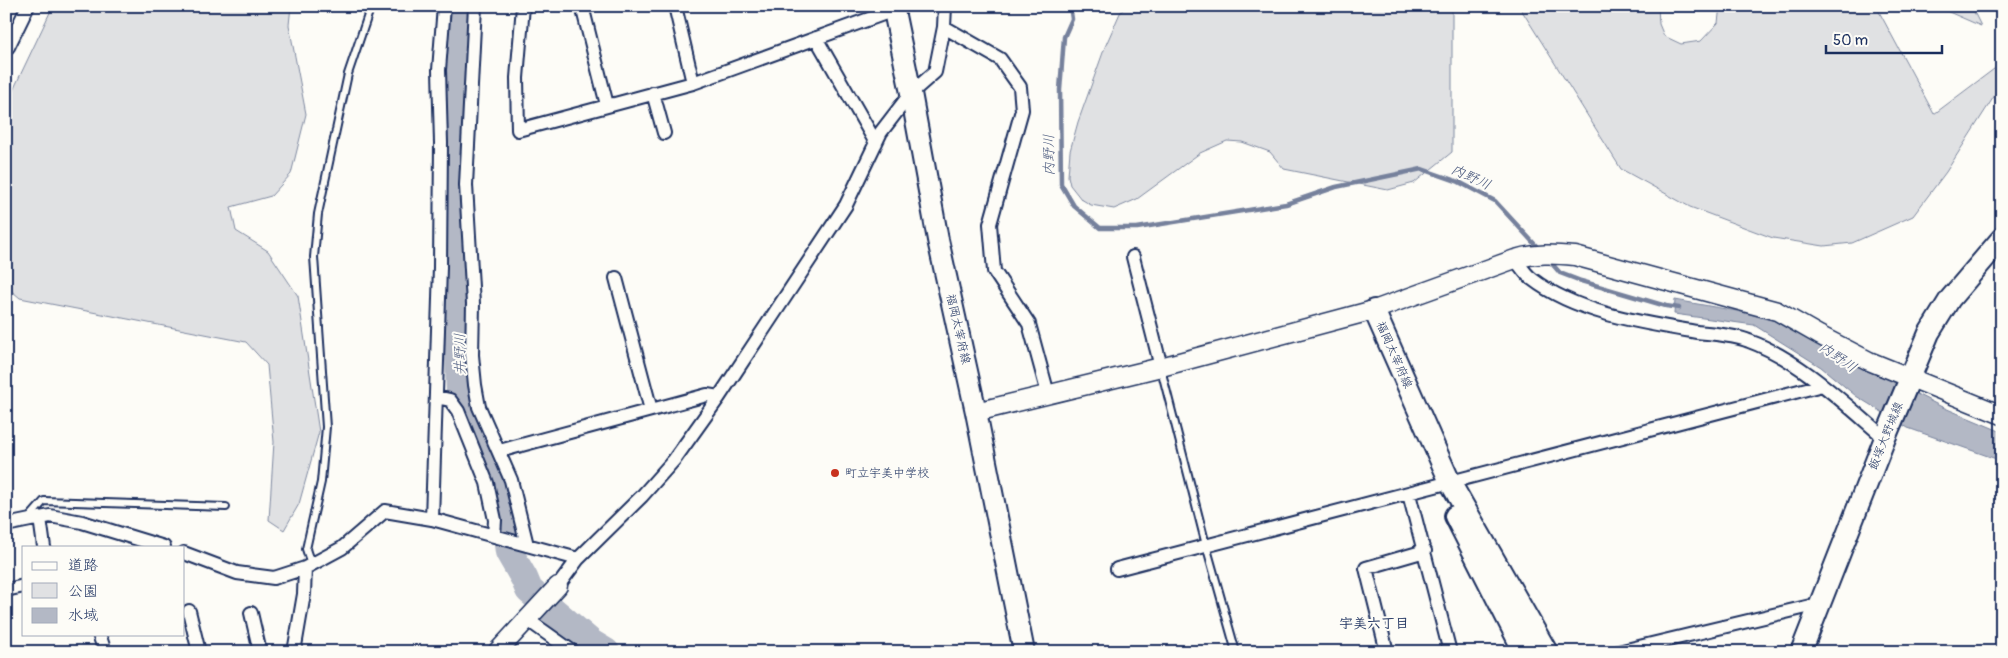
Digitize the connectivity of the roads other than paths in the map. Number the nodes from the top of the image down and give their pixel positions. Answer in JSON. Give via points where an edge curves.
{"nodes":[{"id":1,"x":28,"y":6,"type":"edge"},
{"id":2,"x":371,"y":6,"type":"edge"},
{"id":3,"x":444,"y":6,"type":"edge"},
{"id":4,"x":475,"y":6,"type":"edge"},
{"id":5,"x":523,"y":6,"type":"edge"},
{"id":6,"x":582,"y":6,"type":"edge"},
{"id":7,"x":675,"y":6,"type":"edge"},
{"id":8,"x":945,"y":6,"type":"edge"},
{"id":9,"x":894,"y":8,"type":"edge"},
{"id":10,"x":944,"y":27,"type":"junction"},
{"id":11,"x":816,"y":38,"type":"junction"},
{"id":12,"x":6,"y":46,"type":"edge"},
{"id":13,"x":693,"y":82,"type":"junction"},
{"id":14,"x":653,"y":93,"type":"junction"},
{"id":15,"x":911,"y":93,"type":"junction"},
{"id":16,"x":607,"y":106,"type":"junction"},
{"id":17,"x":664,"y":133,"type":"dead end"},
{"id":18,"x":876,"y":143,"type":"junction"},
{"id":19,"x":2002,"y":238,"type":"edge"},
{"id":20,"x":1133,"y":256,"type":"dead end"},
{"id":21,"x":1522,"y":257,"type":"junction"},
{"id":22,"x":616,"y":278,"type":"dead end"},
{"id":23,"x":1374,"y":310,"type":"junction"},
{"id":24,"x":1161,"y":367,"type":"junction"},
{"id":25,"x":1822,"y":385,"type":"junction"},
{"id":26,"x":1906,"y":387,"type":"junction"},
{"id":27,"x":1048,"y":394,"type":"junction"},
{"id":28,"x":436,"y":396,"type":"junction"},
{"id":29,"x":719,"y":397,"type":"junction"},
{"id":30,"x":651,"y":410,"type":"junction"},
{"id":31,"x":976,"y":412,"type":"junction"},
{"id":32,"x":2002,"y":415,"type":"edge"},
{"id":33,"x":1886,"y":436,"type":"junction"},
{"id":34,"x":503,"y":450,"type":"dead end"},
{"id":35,"x":1444,"y":483,"type":"junction"},
{"id":36,"x":1409,"y":494,"type":"junction"},
{"id":37,"x":226,"y":507,"type":"dead end"},
{"id":38,"x":40,"y":518,"type":"junction"},
{"id":39,"x":432,"y":519,"type":"junction"},
{"id":40,"x":26,"y":521,"type":"junction"},
{"id":41,"x":6,"y":525,"type":"edge"},
{"id":42,"x":494,"y":536,"type":"junction"},
{"id":43,"x":527,"y":545,"type":"junction"},
{"id":44,"x":1206,"y":545,"type":"junction"},
{"id":45,"x":44,"y":546,"type":"edge"},
{"id":46,"x":161,"y":546,"type":"edge"},
{"id":47,"x":1425,"y":551,"type":"junction"},
{"id":48,"x":185,"y":553,"type":"edge"},
{"id":49,"x":578,"y":559,"type":"junction"},
{"id":50,"x":308,"y":566,"type":"junction"},
{"id":51,"x":1117,"y":569,"type":"dead end"},
{"id":52,"x":22,"y":586,"type":"edge"},
{"id":53,"x":558,"y":586,"type":"joint"},
{"id":54,"x":6,"y":590,"type":"edge"},
{"id":55,"x":1819,"y":604,"type":"junction"},
{"id":56,"x":189,"y":611,"type":"dead end"},
{"id":57,"x":250,"y":613,"type":"dead end"},
{"id":58,"x":528,"y":620,"type":"junction"},
{"id":59,"x":100,"y":636,"type":"edge"},
{"id":60,"x":105,"y":652,"type":"edge"},
{"id":61,"x":199,"y":652,"type":"edge"},
{"id":62,"x":260,"y":652,"type":"edge"},
{"id":63,"x":294,"y":652,"type":"edge"},
{"id":64,"x":497,"y":652,"type":"edge"},
{"id":65,"x":573,"y":652,"type":"edge"},
{"id":66,"x":1024,"y":652,"type":"edge"},
{"id":67,"x":1236,"y":652,"type":"edge"},
{"id":68,"x":1387,"y":652,"type":"edge"},
{"id":69,"x":1450,"y":652,"type":"edge"},
{"id":70,"x":1524,"y":652,"type":"edge"},
{"id":71,"x":1547,"y":652,"type":"edge"},
{"id":72,"x":1618,"y":652,"type":"edge"},
{"id":73,"x":1801,"y":652,"type":"edge"}],
"edges":[{"from":1,"to":12,"type":"street"},
{"from":2,"to":50,"type":"lane","via":[[348,74],[318,214],[314,257],[326,428],[321,482],[306,549]]},
{"from":3,"to":28,"type":"street","via":[[439,70],[441,143]]},
{"from":4,"to":43,"type":"street","via":[[466,185],[474,304],[474,385],[479,407],[511,480]]},
{"from":5,"to":16,"type":"street","via":[[517,78],[518,130]]},
{"from":6,"to":16,"type":"street"},
{"from":7,"to":13,"type":"street"},
{"from":8,"to":10,"type":"street"},
{"from":9,"to":11,"type":"street"},
{"from":9,"to":15,"type":"main road","name":"福岡太宰府線"},
{"from":10,"to":15,"type":"street","via":[[935,72]]},
{"from":10,"to":27,"type":"street","via":[[1000,59],[1020,87],[1022,110],[990,224],[994,271],[1029,324]]},
{"from":11,"to":13,"type":"street"},
{"from":11,"to":18,"type":"street"},
{"from":13,"to":14,"type":"street"},
{"from":14,"to":16,"type":"street"},
{"from":14,"to":17,"type":"street"},
{"from":15,"to":18,"type":"street"},
{"from":15,"to":31,"type":"main road","name":"福岡太宰府線","via":[[938,240]]},
{"from":18,"to":29,"type":"street","via":[[846,204]]},
{"from":19,"to":26,"type":"main road","name":"飯塚大野城線","via":[[1950,299],[1929,333]]},
{"from":20,"to":24,"type":"street"},
{"from":21,"to":23,"type":"street"},
{"from":21,"to":25,"type":"street","via":[[1530,278],[1562,299],[1660,326],[1748,340],[1774,352]]},
{"from":21,"to":26,"type":"street","via":[[1575,256],[1777,311]]},
{"from":22,"to":30,"type":"street"},
{"from":23,"to":24,"type":"street"},
{"from":23,"to":35,"type":"main road","name":"福岡太宰府線"},
{"from":24,"to":27,"type":"street"},
{"from":24,"to":44,"type":"lane"},
{"from":25,"to":33,"type":"street"},
{"from":25,"to":35,"type":"street"},
{"from":26,"to":32,"type":"street"},
{"from":26,"to":33,"type":"main road","name":"飯塚大野城線"},
{"from":27,"to":31,"type":"street"},
{"from":28,"to":39,"type":"street"},
{"from":28,"to":42,"type":"street","via":[[450,400],[458,411],[487,483],[495,520]]},
{"from":29,"to":30,"type":"street","via":[[707,394]]},
{"from":29,"to":49,"type":"street","via":[[674,460]]},
{"from":30,"to":34,"type":"street"},
{"from":31,"to":66,"type":"main road","name":"福岡太宰府線"},
{"from":33,"to":55,"type":"main road","name":"飯塚大野城線"},
{"from":35,"to":36,"type":"street"},
{"from":35,"to":70,"type":"main road","name":"福岡太宰府線"},
{"from":35,"to":71,"type":"main road","name":"福岡太宰府線"},
{"from":36,"to":44,"type":"street"},
{"from":36,"to":47,"type":"street"},
{"from":37,"to":40,"type":"lane","via":[[44,501]]},
{"from":38,"to":40,"type":"street"},
{"from":38,"to":45,"type":"street"},
{"from":38,"to":46,"type":"street","via":[[50,516],[82,522]]},
{"from":39,"to":42,"type":"street"},
{"from":39,"to":50,"type":"street","via":[[385,510],[342,548]]},
{"from":40,"to":41,"type":"street"},
{"from":42,"to":43,"type":"street"},
{"from":43,"to":49,"type":"street"},
{"from":44,"to":51,"type":"street"},
{"from":44,"to":67,"type":"lane"},
{"from":47,"to":68,"type":"street","via":[[1366,568]]},
{"from":47,"to":69,"type":"street"},
{"from":48,"to":50,"type":"street","via":[[237,573],[274,578]]},
{"from":49,"to":53,"type":"street"},
{"from":50,"to":63,"type":"street"},
{"from":52,"to":54,"type":"street"},
{"from":53,"to":58,"type":"street"},
{"from":55,"to":72,"type":"street"},
{"from":55,"to":73,"type":"main road","name":"飯塚大野城線"},
{"from":56,"to":61,"type":"street"},
{"from":57,"to":62,"type":"street"},
{"from":58,"to":64,"type":"street"},
{"from":58,"to":65,"type":"street"},
{"from":59,"to":60,"type":"street"}]}
